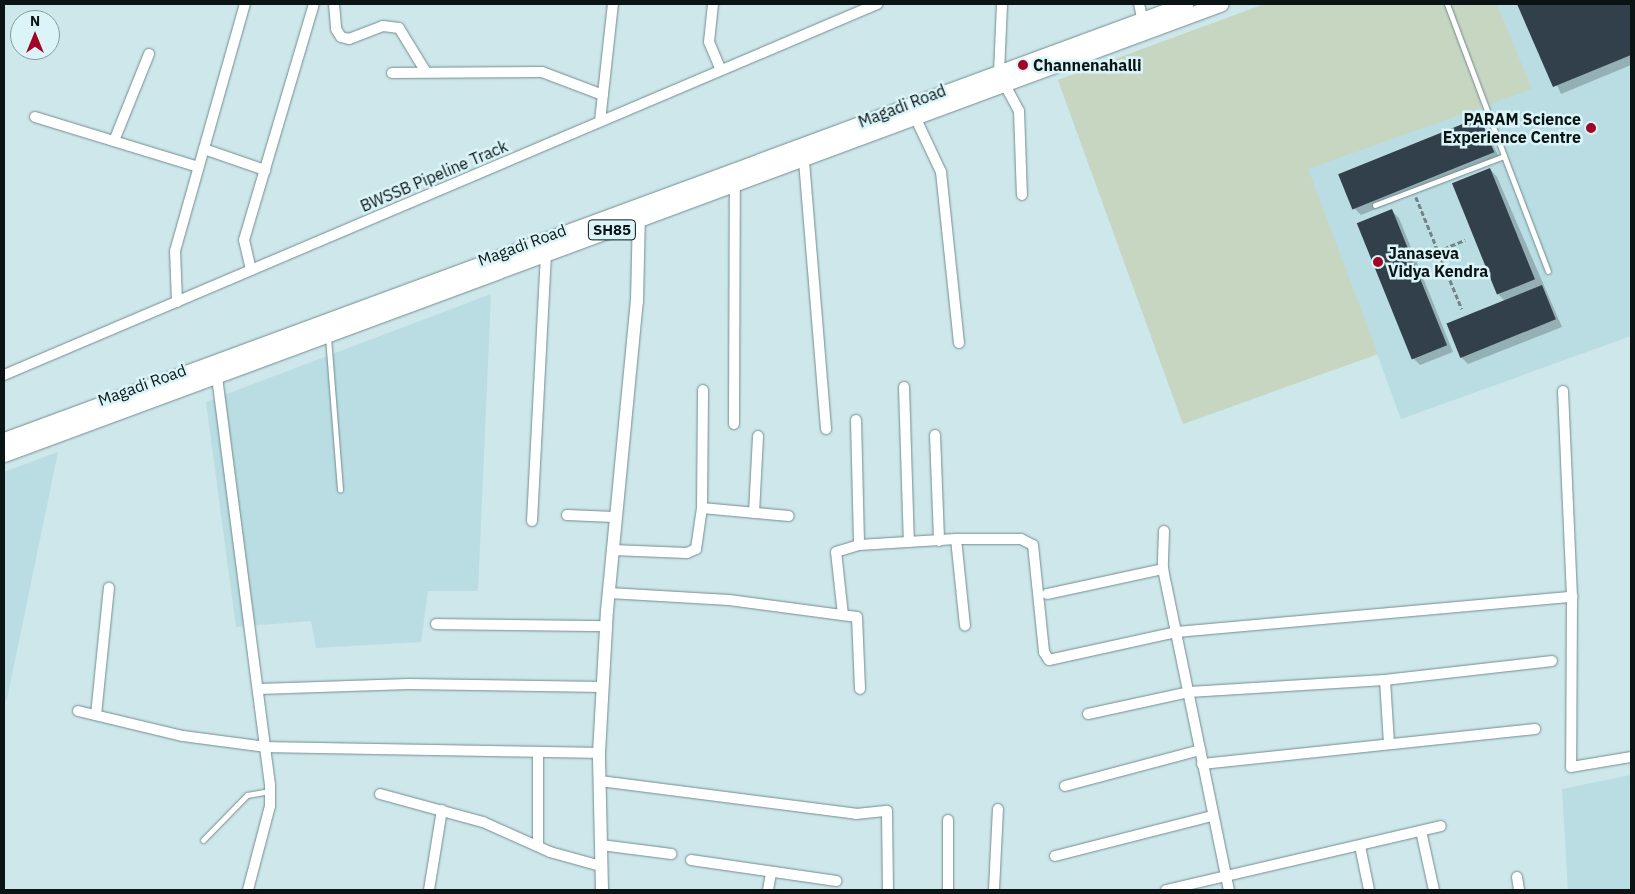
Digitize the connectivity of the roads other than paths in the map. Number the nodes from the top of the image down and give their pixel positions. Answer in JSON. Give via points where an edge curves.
{"nodes":[{"id":1,"x":245,"y":4,"type":"edge"},
{"id":2,"x":314,"y":4,"type":"edge"},
{"id":3,"x":334,"y":4,"type":"edge"},
{"id":4,"x":613,"y":4,"type":"edge"},
{"id":5,"x":713,"y":4,"type":"edge"},
{"id":6,"x":877,"y":4,"type":"edge"},
{"id":7,"x":1002,"y":4,"type":"edge"},
{"id":8,"x":1139,"y":4,"type":"edge"},
{"id":9,"x":1184,"y":4,"type":"edge"},
{"id":10,"x":1220,"y":4,"type":"edge"},
{"id":11,"x":1447,"y":4,"type":"edge"},
{"id":12,"x":1143,"y":21,"type":"junction"},
{"id":13,"x":149,"y":54,"type":"dead end"},
{"id":14,"x":721,"y":70,"type":"junction"},
{"id":15,"x":426,"y":72,"type":"junction"},
{"id":16,"x":392,"y":73,"type":"dead end"},
{"id":17,"x":1001,"y":80,"type":"junction"},
{"id":18,"x":603,"y":95,"type":"junction"},
{"id":19,"x":35,"y":117,"type":"dead end"},
{"id":20,"x":916,"y":119,"type":"junction"},
{"id":21,"x":600,"y":121,"type":"junction"},
{"id":22,"x":114,"y":141,"type":"junction"},
{"id":23,"x":204,"y":149,"type":"junction"},
{"id":24,"x":1504,"y":156,"type":"junction"},
{"id":25,"x":804,"y":161,"type":"junction"},
{"id":26,"x":199,"y":167,"type":"junction"},
{"id":27,"x":265,"y":170,"type":"junction"},
{"id":28,"x":735,"y":185,"type":"junction"},
{"id":29,"x":1022,"y":195,"type":"dead end"},
{"id":30,"x":1375,"y":205,"type":"dead end"},
{"id":31,"x":640,"y":213,"type":"junction"},
{"id":32,"x":546,"y":255,"type":"junction"},
{"id":33,"x":251,"y":270,"type":"junction"},
{"id":34,"x":1548,"y":271,"type":"dead end"},
{"id":35,"x":177,"y":302,"type":"junction"},
{"id":36,"x":328,"y":336,"type":"junction"},
{"id":37,"x":959,"y":344,"type":"dead end"},
{"id":38,"x":4,"y":375,"type":"edge"},
{"id":39,"x":217,"y":377,"type":"junction"},
{"id":40,"x":904,"y":387,"type":"dead end"},
{"id":41,"x":703,"y":390,"type":"dead end"},
{"id":42,"x":1563,"y":391,"type":"dead end"},
{"id":43,"x":856,"y":420,"type":"dead end"},
{"id":44,"x":734,"y":424,"type":"dead end"},
{"id":45,"x":826,"y":429,"type":"dead end"},
{"id":46,"x":935,"y":435,"type":"dead end"},
{"id":47,"x":758,"y":436,"type":"dead end"},
{"id":48,"x":4,"y":440,"type":"edge"},
{"id":49,"x":4,"y":454,"type":"edge"},
{"id":50,"x":340,"y":490,"type":"dead end"},
{"id":51,"x":702,"y":508,"type":"junction"},
{"id":52,"x":754,"y":513,"type":"junction"},
{"id":53,"x":568,"y":514,"type":"dead end"},
{"id":54,"x":790,"y":516,"type":"dead end"},
{"id":55,"x":614,"y":517,"type":"junction"},
{"id":56,"x":532,"y":522,"type":"dead end"},
{"id":57,"x":1164,"y":531,"type":"dead end"},
{"id":58,"x":956,"y":539,"type":"junction"},
{"id":59,"x":939,"y":541,"type":"junction"},
{"id":60,"x":909,"y":542,"type":"junction"},
{"id":61,"x":859,"y":545,"type":"junction"},
{"id":62,"x":612,"y":550,"type":"junction"},
{"id":63,"x":1163,"y":569,"type":"junction"},
{"id":64,"x":110,"y":588,"type":"dead end"},
{"id":65,"x":608,"y":592,"type":"junction"},
{"id":66,"x":1047,"y":594,"type":"dead end"},
{"id":67,"x":1572,"y":596,"type":"junction"},
{"id":68,"x":843,"y":615,"type":"junction"},
{"id":69,"x":436,"y":624,"type":"dead end"},
{"id":70,"x":606,"y":626,"type":"junction"},
{"id":71,"x":965,"y":626,"type":"dead end"},
{"id":72,"x":1176,"y":632,"type":"junction"},
{"id":73,"x":1552,"y":661,"type":"dead end"},
{"id":74,"x":1385,"y":680,"type":"junction"},
{"id":75,"x":603,"y":687,"type":"junction"},
{"id":76,"x":259,"y":689,"type":"junction"},
{"id":77,"x":860,"y":689,"type":"dead end"},
{"id":78,"x":1189,"y":692,"type":"junction"},
{"id":79,"x":78,"y":711,"type":"dead end"},
{"id":80,"x":1088,"y":714,"type":"dead end"},
{"id":81,"x":96,"y":715,"type":"junction"},
{"id":82,"x":1535,"y":729,"type":"dead end"},
{"id":83,"x":1389,"y":743,"type":"junction"},
{"id":84,"x":266,"y":747,"type":"junction"},
{"id":85,"x":1200,"y":750,"type":"junction"},
{"id":86,"x":538,"y":752,"type":"junction"},
{"id":87,"x":599,"y":753,"type":"junction"},
{"id":88,"x":1631,"y":757,"type":"edge"},
{"id":89,"x":1202,"y":764,"type":"junction"},
{"id":90,"x":600,"y":781,"type":"junction"},
{"id":91,"x":1065,"y":786,"type":"dead end"},
{"id":92,"x":270,"y":791,"type":"junction"},
{"id":93,"x":380,"y":794,"type":"dead end"},
{"id":94,"x":998,"y":809,"type":"dead end"},
{"id":95,"x":442,"y":810,"type":"junction"},
{"id":96,"x":1212,"y":816,"type":"junction"},
{"id":97,"x":948,"y":820,"type":"dead end"},
{"id":98,"x":1440,"y":826,"type":"dead end"},
{"id":99,"x":1421,"y":831,"type":"junction"},
{"id":100,"x":203,"y":840,"type":"dead end"},
{"id":101,"x":601,"y":845,"type":"junction"},
{"id":102,"x":538,"y":846,"type":"junction"},
{"id":103,"x":1360,"y":846,"type":"junction"},
{"id":104,"x":671,"y":854,"type":"dead end"},
{"id":105,"x":1054,"y":856,"type":"dead end"},
{"id":106,"x":691,"y":860,"type":"dead end"},
{"id":107,"x":601,"y":866,"type":"junction"},
{"id":108,"x":771,"y":873,"type":"junction"},
{"id":109,"x":1228,"y":875,"type":"junction"},
{"id":110,"x":1518,"y":877,"type":"dead end"},
{"id":111,"x":836,"y":881,"type":"dead end"},
{"id":112,"x":248,"y":890,"type":"edge"},
{"id":113,"x":429,"y":890,"type":"edge"},
{"id":114,"x":602,"y":890,"type":"edge"},
{"id":115,"x":768,"y":890,"type":"edge"},
{"id":116,"x":888,"y":890,"type":"edge"},
{"id":117,"x":948,"y":890,"type":"edge"},
{"id":118,"x":994,"y":890,"type":"edge"},
{"id":119,"x":1166,"y":890,"type":"edge"},
{"id":120,"x":1229,"y":890,"type":"edge"},
{"id":121,"x":1369,"y":890,"type":"edge"},
{"id":122,"x":1434,"y":890,"type":"edge"},
{"id":123,"x":1518,"y":890,"type":"edge"}],
"edges":[{"from":1,"to":23,"type":"street"},
{"from":2,"to":27,"type":"street"},
{"from":3,"to":15,"type":"street","via":[[336,29],[341,37],[383,26],[399,28]]},
{"from":4,"to":18,"type":"street"},
{"from":5,"to":14,"type":"street","via":[[709,42]]},
{"from":6,"to":14,"type":"street","name":"BWSSB Pipeline Track"},
{"from":7,"to":17,"type":"street"},
{"from":8,"to":12,"type":"street"},
{"from":9,"to":12,"type":"main road","name":"Magadi Road","number":"SH85"},
{"from":10,"to":17,"type":"main road","name":"Magadi Road","number":"SH85"},
{"from":11,"to":24,"type":"lane"},
{"from":12,"to":17,"type":"main road","name":"Magadi Road","number":"SH85"},
{"from":13,"to":22,"type":"street"},
{"from":14,"to":21,"type":"street","name":"BWSSB Pipeline Track"},
{"from":15,"to":16,"type":"street"},
{"from":15,"to":18,"type":"street","via":[[542,72]]},
{"from":17,"to":20,"type":"main road","name":"Magadi Road","number":"SH85"},
{"from":17,"to":29,"type":"street","via":[[1019,111]]},
{"from":17,"to":31,"type":"main road","name":"Magadi Road","number":"SH85"},
{"from":18,"to":21,"type":"street"},
{"from":19,"to":22,"type":"street"},
{"from":20,"to":25,"type":"main road","name":"Magadi Road","number":"SH85"},
{"from":20,"to":37,"type":"street","via":[[942,172]]},
{"from":21,"to":33,"type":"street","name":"BWSSB Pipeline Track"},
{"from":22,"to":26,"type":"street"},
{"from":23,"to":26,"type":"street"},
{"from":23,"to":27,"type":"street"},
{"from":24,"to":30,"type":"lane"},
{"from":24,"to":34,"type":"lane"},
{"from":25,"to":28,"type":"main road","name":"Magadi Road","number":"SH85"},
{"from":25,"to":45,"type":"street"},
{"from":26,"to":35,"type":"street","via":[[173,261]]},
{"from":27,"to":33,"type":"street","via":[[244,240]]},
{"from":28,"to":31,"type":"main road","name":"Magadi Road","number":"SH85"},
{"from":28,"to":44,"type":"street"},
{"from":31,"to":32,"type":"main road","name":"Magadi Road","number":"SH85"},
{"from":31,"to":48,"type":"main road","name":"Magadi Road","number":"SH85"},
{"from":31,"to":55,"type":"street","via":[[637,301]]},
{"from":32,"to":36,"type":"main road","name":"Magadi Road","number":"SH85"},
{"from":32,"to":56,"type":"street"},
{"from":33,"to":35,"type":"street","name":"BWSSB Pipeline Track"},
{"from":35,"to":38,"type":"street","name":"BWSSB Pipeline Track"},
{"from":36,"to":39,"type":"main road","name":"Magadi Road","number":"SH85"},
{"from":36,"to":50,"type":"lane"},
{"from":39,"to":49,"type":"main road","name":"Magadi Road","number":"SH85"},
{"from":39,"to":76,"type":"street"},
{"from":40,"to":60,"type":"street"},
{"from":41,"to":51,"type":"street"},
{"from":42,"to":67,"type":"street"},
{"from":43,"to":61,"type":"street"},
{"from":46,"to":59,"type":"street"},
{"from":47,"to":52,"type":"street"},
{"from":51,"to":52,"type":"street"},
{"from":51,"to":62,"type":"street","via":[[696,549],[687,553]]},
{"from":52,"to":54,"type":"street"},
{"from":53,"to":55,"type":"street"},
{"from":55,"to":62,"type":"street"},
{"from":57,"to":63,"type":"street"},
{"from":58,"to":59,"type":"street"},
{"from":58,"to":71,"type":"street"},
{"from":58,"to":72,"type":"street","via":[[1021,539],[1033,545],[1044,652],[1049,660]]},
{"from":59,"to":60,"type":"street"},
{"from":60,"to":61,"type":"street"},
{"from":61,"to":68,"type":"street","via":[[836,552]]},
{"from":62,"to":65,"type":"street"},
{"from":63,"to":66,"type":"street"},
{"from":63,"to":72,"type":"street"},
{"from":64,"to":81,"type":"street"},
{"from":65,"to":68,"type":"street","via":[[729,600]]},
{"from":65,"to":70,"type":"street"},
{"from":67,"to":72,"type":"street"},
{"from":67,"to":88,"type":"street","via":[[1571,767]]},
{"from":68,"to":77,"type":"street","via":[[857,616]]},
{"from":69,"to":70,"type":"street"},
{"from":70,"to":75,"type":"street"},
{"from":72,"to":78,"type":"street"},
{"from":73,"to":74,"type":"street"},
{"from":74,"to":78,"type":"street"},
{"from":74,"to":83,"type":"street"},
{"from":75,"to":76,"type":"street","via":[[409,684]]},
{"from":75,"to":87,"type":"street"},
{"from":76,"to":84,"type":"street"},
{"from":78,"to":80,"type":"street"},
{"from":78,"to":85,"type":"street"},
{"from":79,"to":81,"type":"street"},
{"from":81,"to":84,"type":"street","via":[[183,736]]},
{"from":82,"to":83,"type":"street"},
{"from":83,"to":89,"type":"street"},
{"from":84,"to":86,"type":"street"},
{"from":84,"to":92,"type":"street"},
{"from":85,"to":89,"type":"street"},
{"from":85,"to":91,"type":"street"},
{"from":86,"to":87,"type":"street"},
{"from":86,"to":102,"type":"street"},
{"from":87,"to":90,"type":"street"},
{"from":89,"to":96,"type":"street"},
{"from":90,"to":101,"type":"street"},
{"from":90,"to":116,"type":"street","via":[[856,814],[887,811]]},
{"from":92,"to":100,"type":"lane","via":[[248,795]]},
{"from":92,"to":112,"type":"street"},
{"from":93,"to":95,"type":"street"},
{"from":94,"to":118,"type":"street"},
{"from":95,"to":102,"type":"street","via":[[483,822]]},
{"from":95,"to":113,"type":"street"},
{"from":96,"to":105,"type":"street"},
{"from":96,"to":109,"type":"street"},
{"from":97,"to":117,"type":"street"},
{"from":98,"to":99,"type":"street"},
{"from":99,"to":103,"type":"street"},
{"from":99,"to":122,"type":"street"},
{"from":101,"to":104,"type":"street"},
{"from":101,"to":107,"type":"street"},
{"from":102,"to":107,"type":"street"},
{"from":103,"to":109,"type":"street"},
{"from":103,"to":121,"type":"street"},
{"from":106,"to":108,"type":"street"},
{"from":107,"to":114,"type":"street"},
{"from":108,"to":111,"type":"street"},
{"from":108,"to":115,"type":"street"},
{"from":109,"to":119,"type":"street"},
{"from":109,"to":120,"type":"street"},
{"from":110,"to":123,"type":"street"}]}
